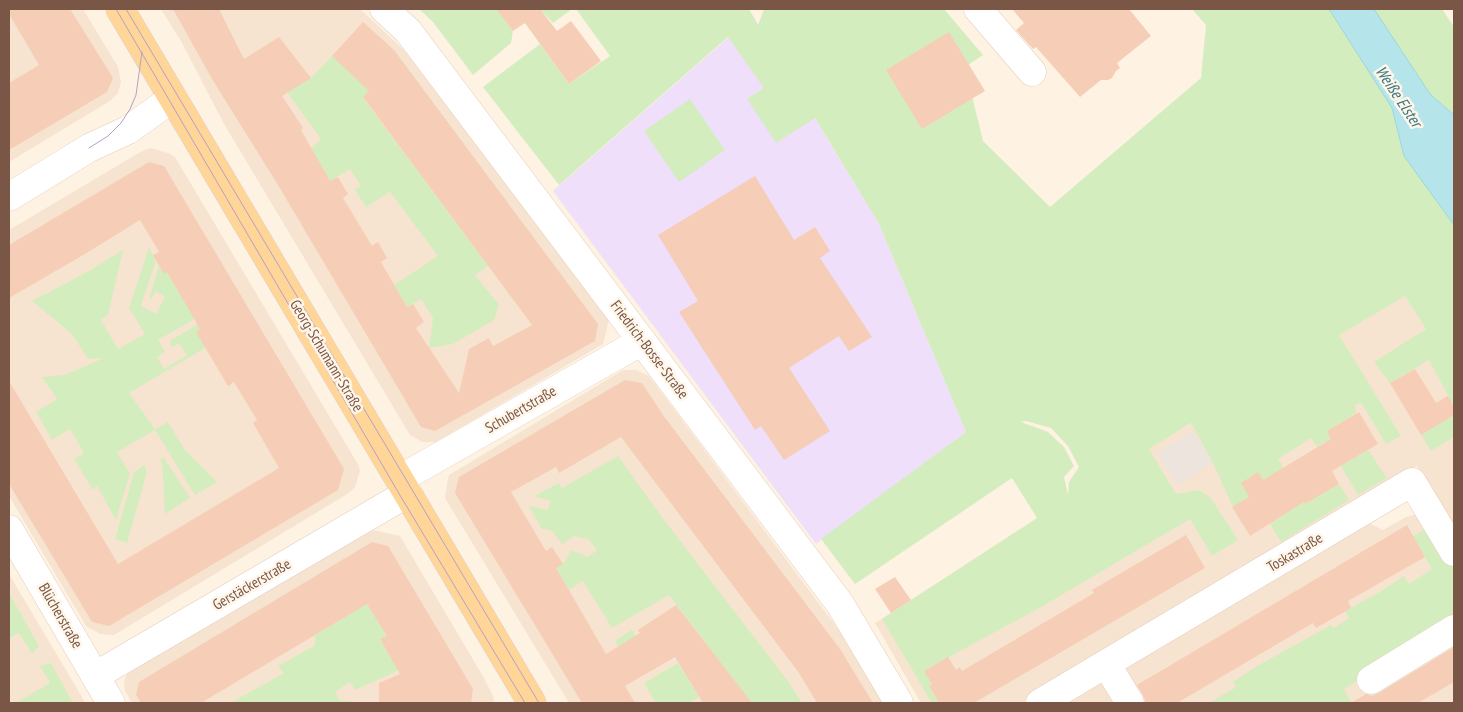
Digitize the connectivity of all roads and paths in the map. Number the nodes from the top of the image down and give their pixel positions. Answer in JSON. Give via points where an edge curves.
{"nodes":[{"id":1,"x":120,"y":9,"type":"edge"},
{"id":2,"x":384,"y":9,"type":"edge"},
{"id":3,"x":978,"y":9,"type":"edge"},
{"id":4,"x":1032,"y":72,"type":"dead end"},
{"id":5,"x":173,"y":98,"type":"junction"},
{"id":6,"x":9,"y":197,"type":"edge"},
{"id":7,"x":642,"y":341,"type":"junction"},
{"id":8,"x":404,"y":486,"type":"junction"},
{"id":9,"x":9,"y":529,"type":"edge"},
{"id":10,"x":1454,"y":552,"type":"edge"},
{"id":11,"x":1454,"y":630,"type":"edge"},
{"id":12,"x":1107,"y":665,"type":"junction"},
{"id":13,"x":95,"y":676,"type":"junction"},
{"id":14,"x":1371,"y":680,"type":"dead end"},
{"id":15,"x":528,"y":702,"type":"edge"},
{"id":16,"x":110,"y":703,"type":"edge"},
{"id":17,"x":900,"y":703,"type":"edge"},
{"id":18,"x":1040,"y":703,"type":"edge"},
{"id":19,"x":1130,"y":703,"type":"edge"}],
"edges":[{"from":1,"to":5,"type":"main road","name":"Georg-Schumann-Straße"},
{"from":2,"to":7,"type":"street","name":"Friedrich-Bosse-Straße","via":[[408,31]]},
{"from":3,"to":4,"type":"street"},
{"from":5,"to":6,"type":"street","via":[[128,130],[89,148]]},
{"from":5,"to":8,"type":"main road","name":"Georg-Schumann-Straße"},
{"from":7,"to":8,"type":"street","name":"Schubertstraße"},
{"from":7,"to":17,"type":"street","name":"Friedrich-Bosse-Straße","via":[[848,615]]},
{"from":8,"to":13,"type":"street","name":"Gerstäckerstraße"},
{"from":8,"to":15,"type":"main road","name":"Georg-Schumann-Straße"},
{"from":9,"to":13,"type":"street","name":"Blücherstraße"},
{"from":10,"to":12,"type":"street","name":"Toskastraße","via":[[1412,482]]},
{"from":11,"to":14,"type":"street"},
{"from":12,"to":18,"type":"street","name":"Toskastraße"},
{"from":12,"to":19,"type":"street"},
{"from":13,"to":16,"type":"street","name":"Blücherstraße"}]}
